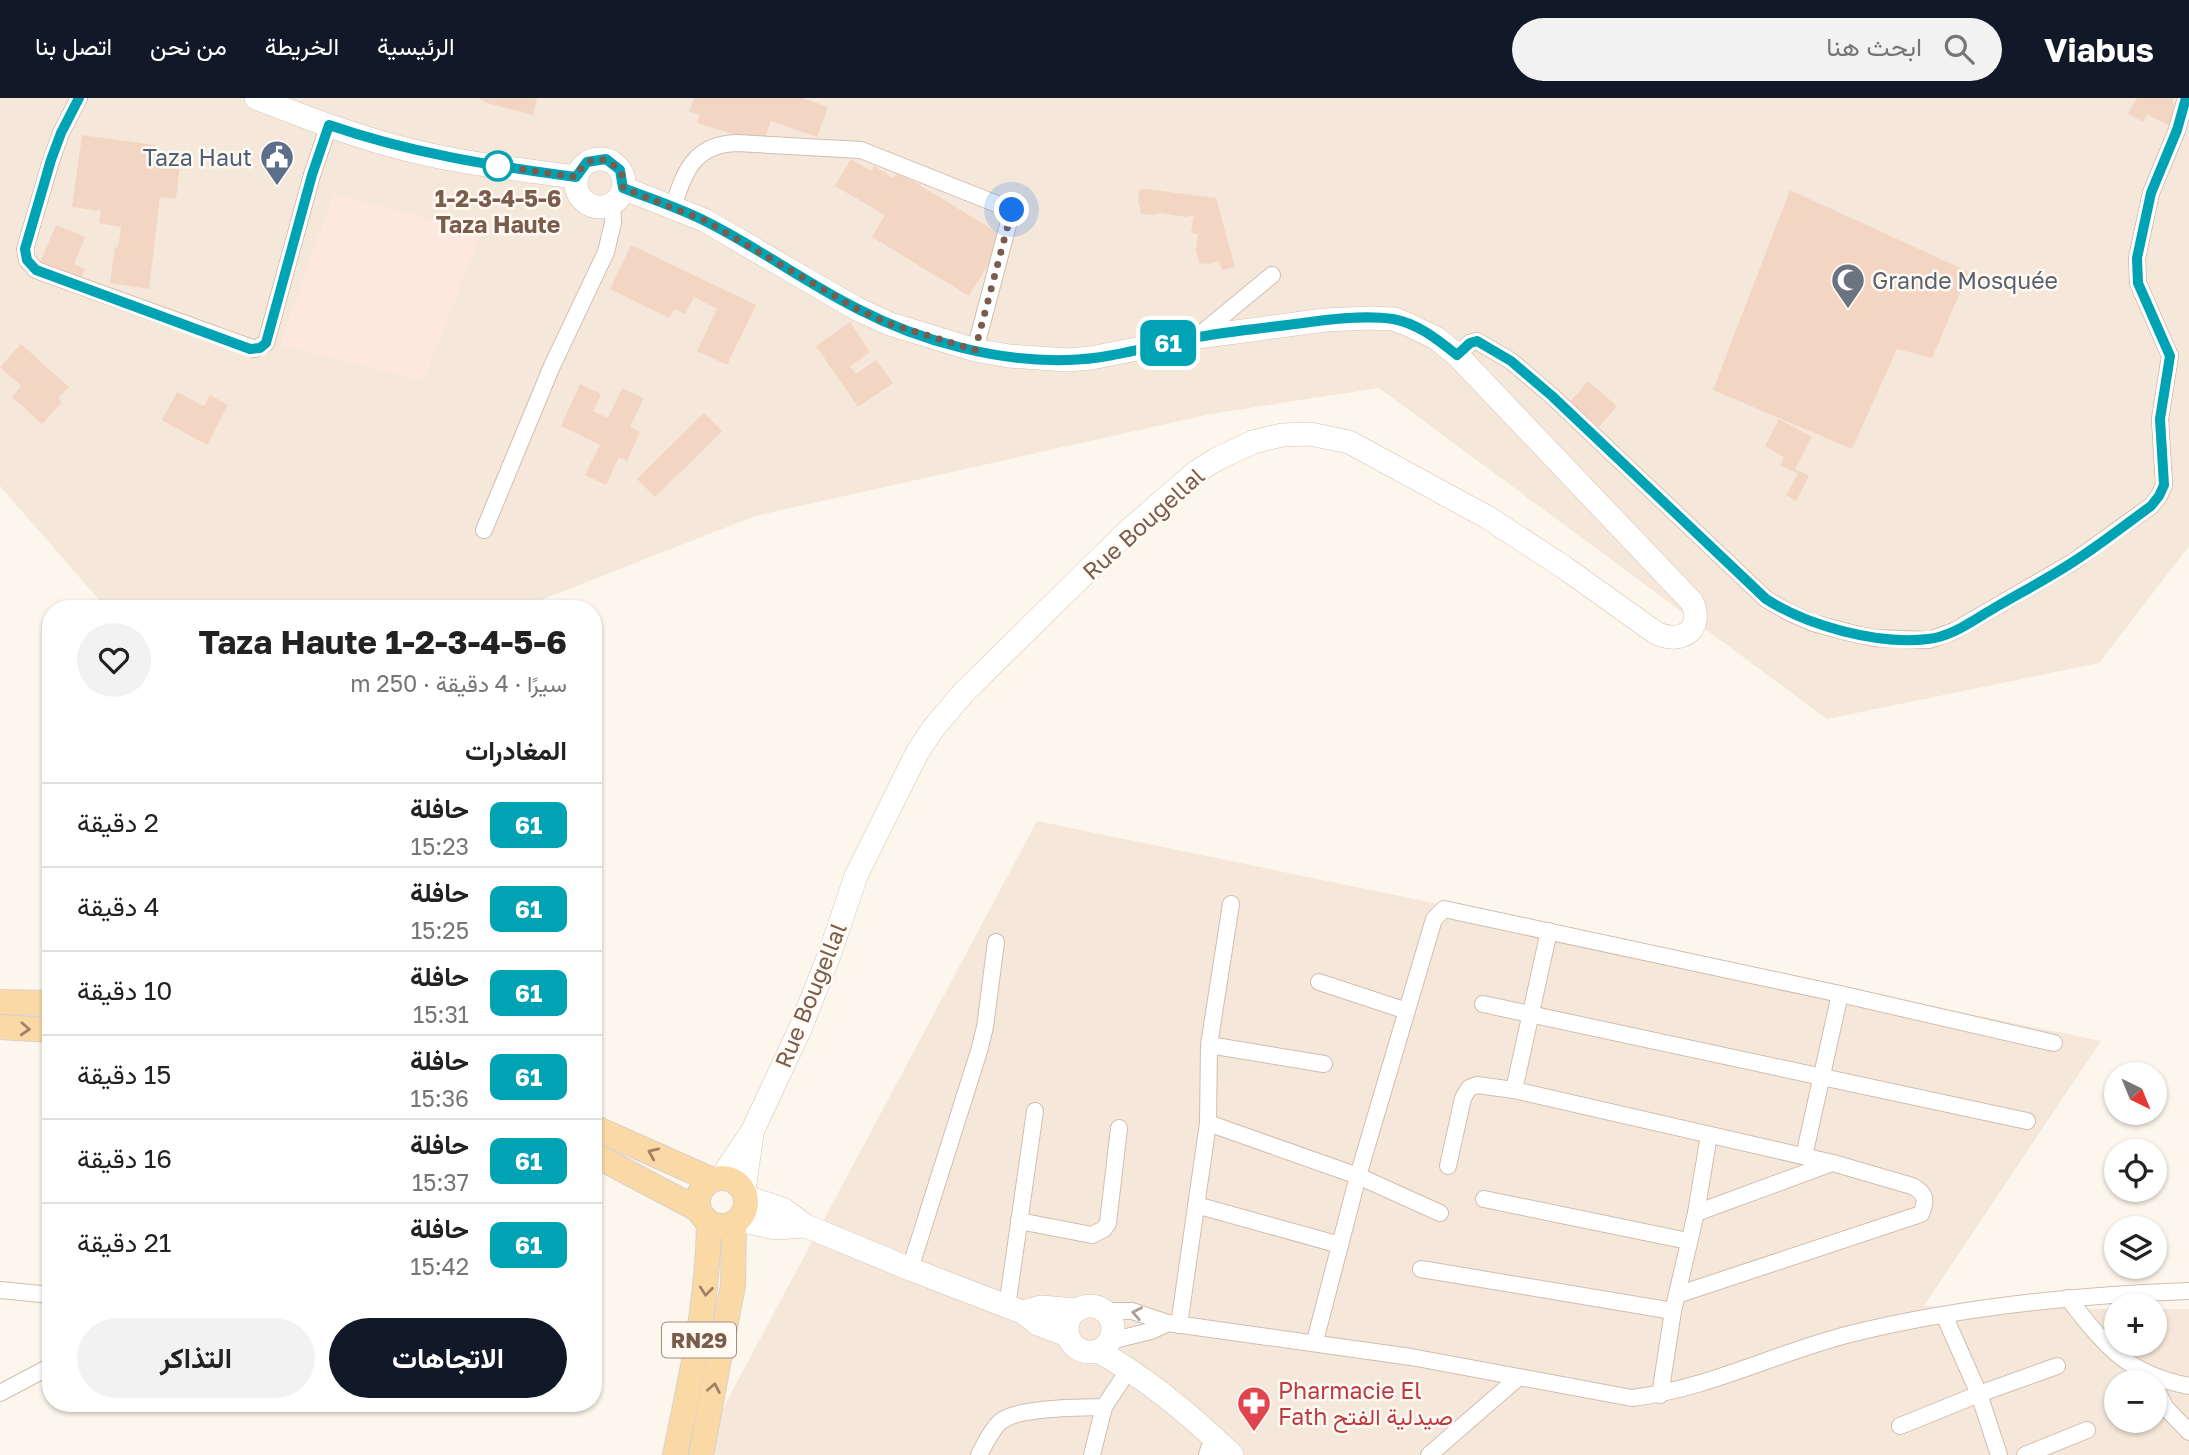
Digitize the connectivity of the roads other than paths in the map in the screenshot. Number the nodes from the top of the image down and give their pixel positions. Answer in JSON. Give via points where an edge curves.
{"nodes":[{"id":1,"x":79,"y":98,"type":"edge"},
{"id":2,"x":256,"y":98,"type":"edge"},
{"id":3,"x":2186,"y":98,"type":"edge"},
{"id":4,"x":329,"y":125,"type":"junction"},
{"id":5,"x":576,"y":177,"type":"junction"},
{"id":6,"x":617,"y":196,"type":"junction"},
{"id":7,"x":673,"y":208,"type":"junction"},
{"id":8,"x":1272,"y":275,"type":"dead end"},
{"id":9,"x":1196,"y":337,"type":"junction"},
{"id":10,"x":975,"y":350,"type":"junction"},
{"id":11,"x":1463,"y":362,"type":"junction"},
{"id":12,"x":484,"y":530,"type":"dead end"},
{"id":13,"x":1231,"y":904,"type":"dead end"},
{"id":14,"x":1549,"y":931,"type":"junction"},
{"id":15,"x":996,"y":942,"type":"dead end"},
{"id":16,"x":1319,"y":982,"type":"dead end"},
{"id":17,"x":1840,"y":994,"type":"junction"},
{"id":18,"x":0,"y":1002,"type":"edge"},
{"id":19,"x":42,"y":1003,"type":"edge"},
{"id":20,"x":1483,"y":1004,"type":"dead end"},
{"id":21,"x":1406,"y":1012,"type":"junction"},
{"id":22,"x":1532,"y":1015,"type":"junction"},
{"id":23,"x":0,"y":1027,"type":"edge"},
{"id":24,"x":42,"y":1029,"type":"edge"},
{"id":25,"x":2054,"y":1042,"type":"dead end"},
{"id":26,"x":1209,"y":1045,"type":"junction"},
{"id":27,"x":1324,"y":1065,"type":"dead end"},
{"id":28,"x":1822,"y":1077,"type":"junction"},
{"id":29,"x":1514,"y":1090,"type":"junction"},
{"id":30,"x":1035,"y":1111,"type":"dead end"},
{"id":31,"x":2027,"y":1121,"type":"dead end"},
{"id":32,"x":1208,"y":1123,"type":"junction"},
{"id":33,"x":1119,"y":1128,"type":"dead end"},
{"id":34,"x":602,"y":1131,"type":"edge"},
{"id":35,"x":752,"y":1132,"type":"junction"},
{"id":36,"x":1709,"y":1135,"type":"junction"},
{"id":37,"x":1804,"y":1156,"type":"junction"},
{"id":38,"x":602,"y":1159,"type":"edge"},
{"id":39,"x":1833,"y":1163,"type":"junction"},
{"id":40,"x":1448,"y":1166,"type":"dead end"},
{"id":41,"x":1357,"y":1176,"type":"junction"},
{"id":42,"x":716,"y":1179,"type":"junction"},
{"id":43,"x":1484,"y":1199,"type":"dead end"},
{"id":44,"x":1196,"y":1205,"type":"junction"},
{"id":45,"x":741,"y":1208,"type":"junction"},
{"id":46,"x":1440,"y":1213,"type":"dead end"},
{"id":47,"x":1696,"y":1213,"type":"junction"},
{"id":48,"x":704,"y":1217,"type":"junction"},
{"id":49,"x":1019,"y":1221,"type":"junction"},
{"id":50,"x":1688,"y":1241,"type":"junction"},
{"id":51,"x":1340,"y":1245,"type":"junction"},
{"id":52,"x":910,"y":1269,"type":"junction"},
{"id":53,"x":1421,"y":1269,"type":"dead end"},
{"id":54,"x":0,"y":1290,"type":"edge"},
{"id":55,"x":2189,"y":1291,"type":"edge"},
{"id":56,"x":42,"y":1295,"type":"edge"},
{"id":57,"x":2068,"y":1298,"type":"junction"},
{"id":58,"x":1675,"y":1303,"type":"junction"},
{"id":59,"x":1015,"y":1309,"type":"junction"},
{"id":60,"x":1075,"y":1310,"type":"junction"},
{"id":61,"x":1105,"y":1311,"type":"junction"},
{"id":62,"x":1944,"y":1315,"type":"junction"},
{"id":63,"x":1174,"y":1324,"type":"junction"},
{"id":64,"x":1067,"y":1335,"type":"junction"},
{"id":65,"x":1315,"y":1342,"type":"junction"},
{"id":66,"x":1104,"y":1346,"type":"junction"},
{"id":67,"x":2057,"y":1366,"type":"dead end"},
{"id":68,"x":1129,"y":1369,"type":"junction"},
{"id":69,"x":2138,"y":1370,"type":"edge"},
{"id":70,"x":42,"y":1371,"type":"edge"},
{"id":71,"x":1519,"y":1377,"type":"junction"},
{"id":72,"x":2167,"y":1383,"type":"edge"},
{"id":73,"x":2189,"y":1386,"type":"edge"},
{"id":74,"x":0,"y":1393,"type":"edge"},
{"id":75,"x":1979,"y":1394,"type":"junction"},
{"id":76,"x":1660,"y":1395,"type":"junction"},
{"id":77,"x":1104,"y":1407,"type":"junction"},
{"id":78,"x":2167,"y":1409,"type":"edge"},
{"id":79,"x":1900,"y":1426,"type":"dead end"},
{"id":80,"x":2087,"y":1430,"type":"dead end"},
{"id":81,"x":2189,"y":1432,"type":"edge"},
{"id":82,"x":1210,"y":1446,"type":"edge"},
{"id":83,"x":675,"y":1455,"type":"edge"},
{"id":84,"x":701,"y":1455,"type":"edge"},
{"id":85,"x":979,"y":1455,"type":"edge"},
{"id":86,"x":1092,"y":1455,"type":"edge"},
{"id":87,"x":1232,"y":1455,"type":"edge"},
{"id":88,"x":1429,"y":1455,"type":"edge"},
{"id":89,"x":1998,"y":1455,"type":"edge"},
{"id":90,"x":2025,"y":1455,"type":"edge"}],
"edges":[{"from":1,"to":4,"type":"street","via":[[51,160],[25,249],[31,266],[255,349],[266,343]]},
{"from":2,"to":4,"type":"street"},
{"from":3,"to":11,"type":"street","via":[[2151,193],[2137,258],[2138,283],[2170,356],[2160,419],[2164,485],[2151,506],[2073,562],[1954,631],[1929,639],[1874,638],[1813,623],[1779,607],[1511,361],[1477,341],[1470,343]]},
{"from":4,"to":5,"type":"street","via":[[424,153]]},
{"from":5,"to":6,"type":"street","via":[[583,200],[594,206]]},
{"from":5,"to":6,"type":"street","via":[[587,162],[606,159],[620,170]]},
{"from":6,"to":7,"type":"street","name":"Rue Bougellal"},
{"from":6,"to":12,"type":"street","via":[[607,252],[552,366]]},
{"from":7,"to":10,"type":"street","name":"Rue Bougellal","via":[[741,240],[857,309]]},
{"from":7,"to":10,"type":"street","via":[[681,180],[698,156],[718,144],[737,143],[860,149],[1012,210]]},
{"from":8,"to":9,"type":"street"},
{"from":9,"to":10,"type":"street","name":"Rue Bougellal","via":[[1068,360]]},
{"from":9,"to":11,"type":"street","name":"Rue Bougellal","via":[[1325,320],[1394,319],[1422,330]]},
{"from":11,"to":35,"type":"street","name":"Rue Bougellal","via":[[1692,602],[1696,616],[1688,633],[1667,639],[1656,633],[1487,517],[1349,442],[1310,434],[1282,435],[1217,459],[1128,531],[963,693],[932,730],[856,876],[800,1029]]},
{"from":13,"to":26,"type":"street"},
{"from":14,"to":17,"type":"street"},
{"from":14,"to":21,"type":"street","via":[[1450,909],[1440,912]]},
{"from":14,"to":22,"type":"street"},
{"from":15,"to":52,"type":"street","via":[[979,1051]]},
{"from":16,"to":21,"type":"street"},
{"from":17,"to":25,"type":"street"},
{"from":17,"to":28,"type":"street"},
{"from":18,"to":19,"type":"main road"},
{"from":20,"to":22,"type":"street"},
{"from":21,"to":41,"type":"street"},
{"from":22,"to":28,"type":"street"},
{"from":22,"to":29,"type":"street"},
{"from":23,"to":24,"type":"main road","one_way":true},
{"from":26,"to":27,"type":"street"},
{"from":26,"to":32,"type":"street"},
{"from":28,"to":31,"type":"street"},
{"from":28,"to":37,"type":"street"},
{"from":29,"to":36,"type":"street"},
{"from":29,"to":40,"type":"street","via":[[1469,1088]]},
{"from":30,"to":49,"type":"street"},
{"from":32,"to":41,"type":"street"},
{"from":32,"to":44,"type":"street"},
{"from":33,"to":49,"type":"street","via":[[1104,1229],[1092,1235]]},
{"from":42,"to":34,"type":"main road","one_way":true},
{"from":35,"to":42,"type":"street","name":"Rue Bougellal"},
{"from":35,"to":45,"type":"street","name":"Rue Bougellal"},
{"from":36,"to":37,"type":"street"},
{"from":36,"to":47,"type":"street"},
{"from":37,"to":39,"type":"street"},
{"from":38,"to":48,"type":"main road"},
{"from":39,"to":47,"type":"street"},
{"from":39,"to":58,"type":"street","via":[[1920,1190],[1926,1203],[1921,1214]]},
{"from":41,"to":46,"type":"street"},
{"from":41,"to":51,"type":"street"},
{"from":42,"to":45,"type":"main road","via":[[738,1183]]},
{"from":42,"to":48,"type":"main road","number":"RN29","via":[[700,1193]]},
{"from":43,"to":50,"type":"street"},
{"from":44,"to":51,"type":"street"},
{"from":44,"to":63,"type":"street"},
{"from":45,"to":48,"type":"main road","via":[[726,1227]]},
{"from":45,"to":52,"type":"street","via":[[775,1228],[806,1226]]},
{"from":84,"to":45,"type":"main road","number":"RN29","one_way":true,"via":[[733,1285]]},
{"from":47,"to":50,"type":"street"},
{"from":48,"to":83,"type":"main road","number":"RN29","one_way":true,"via":[[707,1282]]},
{"from":49,"to":59,"type":"street"},
{"from":50,"to":58,"type":"street"},
{"from":51,"to":65,"type":"street"},
{"from":52,"to":59,"type":"street"},
{"from":53,"to":58,"type":"street"},
{"from":54,"to":56,"type":"street"},
{"from":55,"to":57,"type":"street"},
{"from":57,"to":62,"type":"street"},
{"from":57,"to":69,"type":"street","via":[[2095,1333]]},
{"from":58,"to":76,"type":"street"},
{"from":59,"to":60,"type":"street"},
{"from":59,"to":64,"type":"street"},
{"from":60,"to":61,"type":"street","via":[[1091,1305]]},
{"from":60,"to":64,"type":"street","via":[[1066,1326]]},
{"from":63,"to":61,"type":"street","one_way":true,"via":[[1132,1311]]},
{"from":61,"to":66,"type":"street","via":[[1113,1325]]},
{"from":62,"to":75,"type":"street"},
{"from":62,"to":76,"type":"street","via":[[1845,1336]]},
{"from":63,"to":65,"type":"street"},
{"from":63,"to":66,"type":"street"},
{"from":64,"to":66,"type":"street","via":[[1076,1348],[1090,1353]]},
{"from":65,"to":71,"type":"street"},
{"from":66,"to":68,"type":"street"},
{"from":67,"to":75,"type":"street"},
{"from":68,"to":77,"type":"street"},
{"from":68,"to":82,"type":"street","via":[[1173,1400]]},
{"from":70,"to":74,"type":"street"},
{"from":71,"to":76,"type":"street","via":[[1632,1398]]},
{"from":71,"to":88,"type":"street"},
{"from":72,"to":73,"type":"street"},
{"from":75,"to":79,"type":"street"},
{"from":75,"to":89,"type":"street"},
{"from":77,"to":85,"type":"street","via":[[1010,1415],[994,1428]]},
{"from":77,"to":86,"type":"street"},
{"from":78,"to":81,"type":"street"},
{"from":80,"to":90,"type":"street"},
{"from":82,"to":87,"type":"street"}]}
